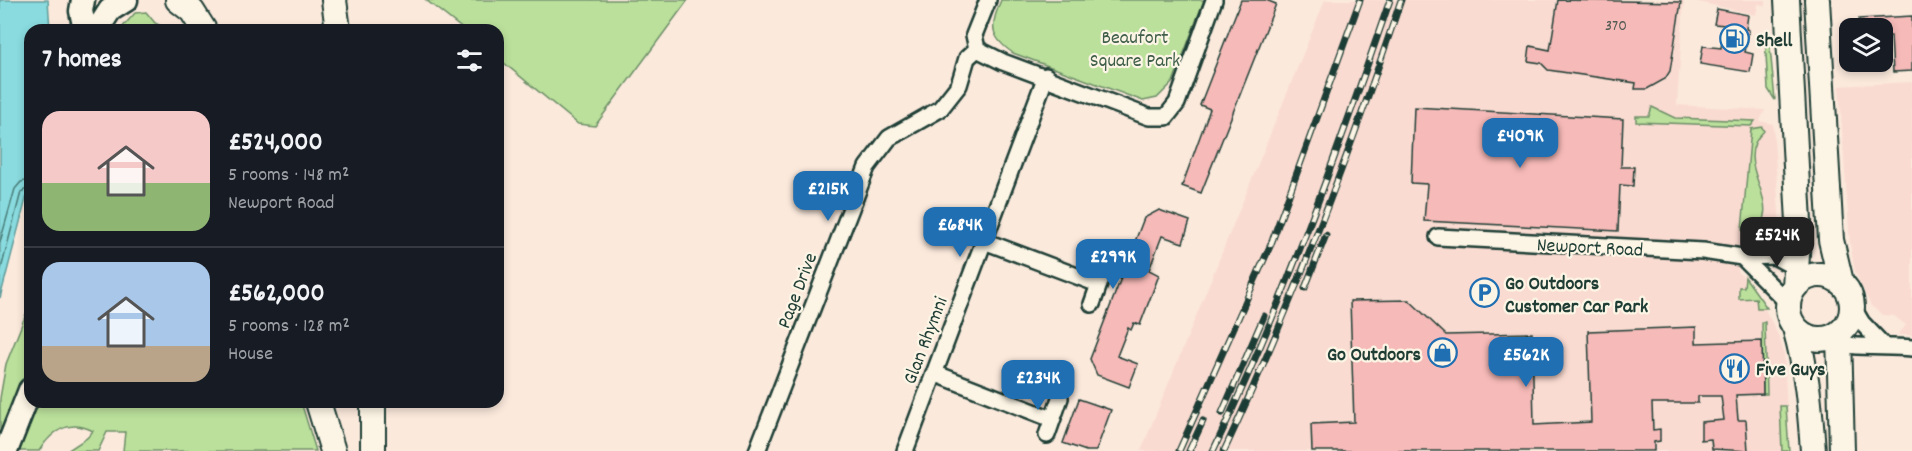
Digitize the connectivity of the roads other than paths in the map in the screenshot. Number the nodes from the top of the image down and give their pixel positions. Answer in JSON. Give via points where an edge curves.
{"nodes":[{"id":1,"x":83,"y":0,"type":"edge"},
{"id":2,"x":126,"y":0,"type":"edge"},
{"id":3,"x":178,"y":0,"type":"edge"},
{"id":4,"x":334,"y":0,"type":"edge"},
{"id":5,"x":988,"y":0,"type":"edge"},
{"id":6,"x":1214,"y":0,"type":"edge"},
{"id":7,"x":1787,"y":0,"type":"edge"},
{"id":8,"x":1817,"y":0,"type":"edge"},
{"id":9,"x":84,"y":24,"type":"edge"},
{"id":10,"x":101,"y":24,"type":"edge"},
{"id":11,"x":200,"y":24,"type":"edge"},
{"id":12,"x":337,"y":24,"type":"edge"},
{"id":13,"x":977,"y":49,"type":"junction"},
{"id":14,"x":1046,"y":76,"type":"junction"},
{"id":15,"x":1438,"y":237,"type":"dead end"},
{"id":16,"x":984,"y":241,"type":"junction"},
{"id":17,"x":1742,"y":257,"type":"junction"},
{"id":18,"x":1106,"y":266,"type":"dead end"},
{"id":19,"x":1841,"y":282,"type":"junction"},
{"id":20,"x":1798,"y":283,"type":"junction"},
{"id":21,"x":1098,"y":284,"type":"junction"},
{"id":22,"x":1092,"y":304,"type":"dead end"},
{"id":23,"x":1852,"y":306,"type":"junction"},
{"id":24,"x":1795,"y":328,"type":"junction"},
{"id":25,"x":1833,"y":340,"type":"junction"},
{"id":26,"x":1884,"y":346,"type":"junction"},
{"id":27,"x":1912,"y":348,"type":"edge"},
{"id":28,"x":934,"y":373,"type":"junction"},
{"id":29,"x":1060,"y":398,"type":"dead end"},
{"id":30,"x":24,"y":405,"type":"edge"},
{"id":31,"x":320,"y":408,"type":"edge"},
{"id":32,"x":373,"y":408,"type":"edge"},
{"id":33,"x":1052,"y":419,"type":"junction"},
{"id":34,"x":1047,"y":435,"type":"dead end"},
{"id":35,"x":6,"y":451,"type":"edge"},
{"id":36,"x":333,"y":451,"type":"edge"},
{"id":37,"x":373,"y":451,"type":"edge"},
{"id":38,"x":757,"y":451,"type":"edge"},
{"id":39,"x":905,"y":451,"type":"edge"},
{"id":40,"x":1813,"y":451,"type":"edge"},
{"id":41,"x":1842,"y":451,"type":"edge"}],
"edges":[{"from":1,"to":9,"type":"street"},
{"from":2,"to":10,"type":"street","via":[[110,10]]},
{"from":3,"to":11,"type":"main road","via":[[192,10]]},
{"from":4,"to":12,"type":"main road"},
{"from":5,"to":13,"type":"street","via":[[974,35]]},
{"from":6,"to":14,"type":"street","via":[[1177,103],[1166,117],[1149,117]]},
{"from":7,"to":20,"type":"main road"},
{"from":8,"to":19,"type":"main road","via":[[1831,240]]},
{"from":13,"to":14,"type":"street"},
{"from":13,"to":38,"type":"street","name":"Page Drive","via":[[968,58],[959,85],[940,110],[889,138],[867,167]]},
{"from":14,"to":16,"type":"street","name":"Glan Rhymni"},
{"from":15,"to":17,"type":"street","name":"Newport Road"},
{"from":16,"to":21,"type":"street"},
{"from":16,"to":28,"type":"street","name":"Glan Rhymni"},
{"from":17,"to":20,"type":"street"},
{"from":17,"to":20,"type":"street","name":"Newport Road","via":[[1774,256]]},
{"from":18,"to":21,"type":"street"},
{"from":19,"to":20,"type":"main road","via":[[1830,276]]},
{"from":19,"to":23,"type":"main road"},
{"from":20,"to":24,"type":"main road","via":[[1790,319]]},
{"from":21,"to":22,"type":"street"},
{"from":23,"to":25,"type":"main road","via":[[1848,323]]},
{"from":23,"to":26,"type":"street"},
{"from":24,"to":25,"type":"main road","via":[[1807,337]]},
{"from":24,"to":40,"type":"main road","via":[[1809,391]]},
{"from":25,"to":26,"type":"street","via":[[1864,348]]},
{"from":25,"to":41,"type":"main road"},
{"from":26,"to":27,"type":"street"},
{"from":28,"to":33,"type":"street"},
{"from":28,"to":39,"type":"street","name":"Glan Rhymni"},
{"from":29,"to":33,"type":"street"},
{"from":30,"to":35,"type":"street"},
{"from":31,"to":36,"type":"main road"},
{"from":32,"to":37,"type":"main road"},
{"from":33,"to":34,"type":"street"}]}
